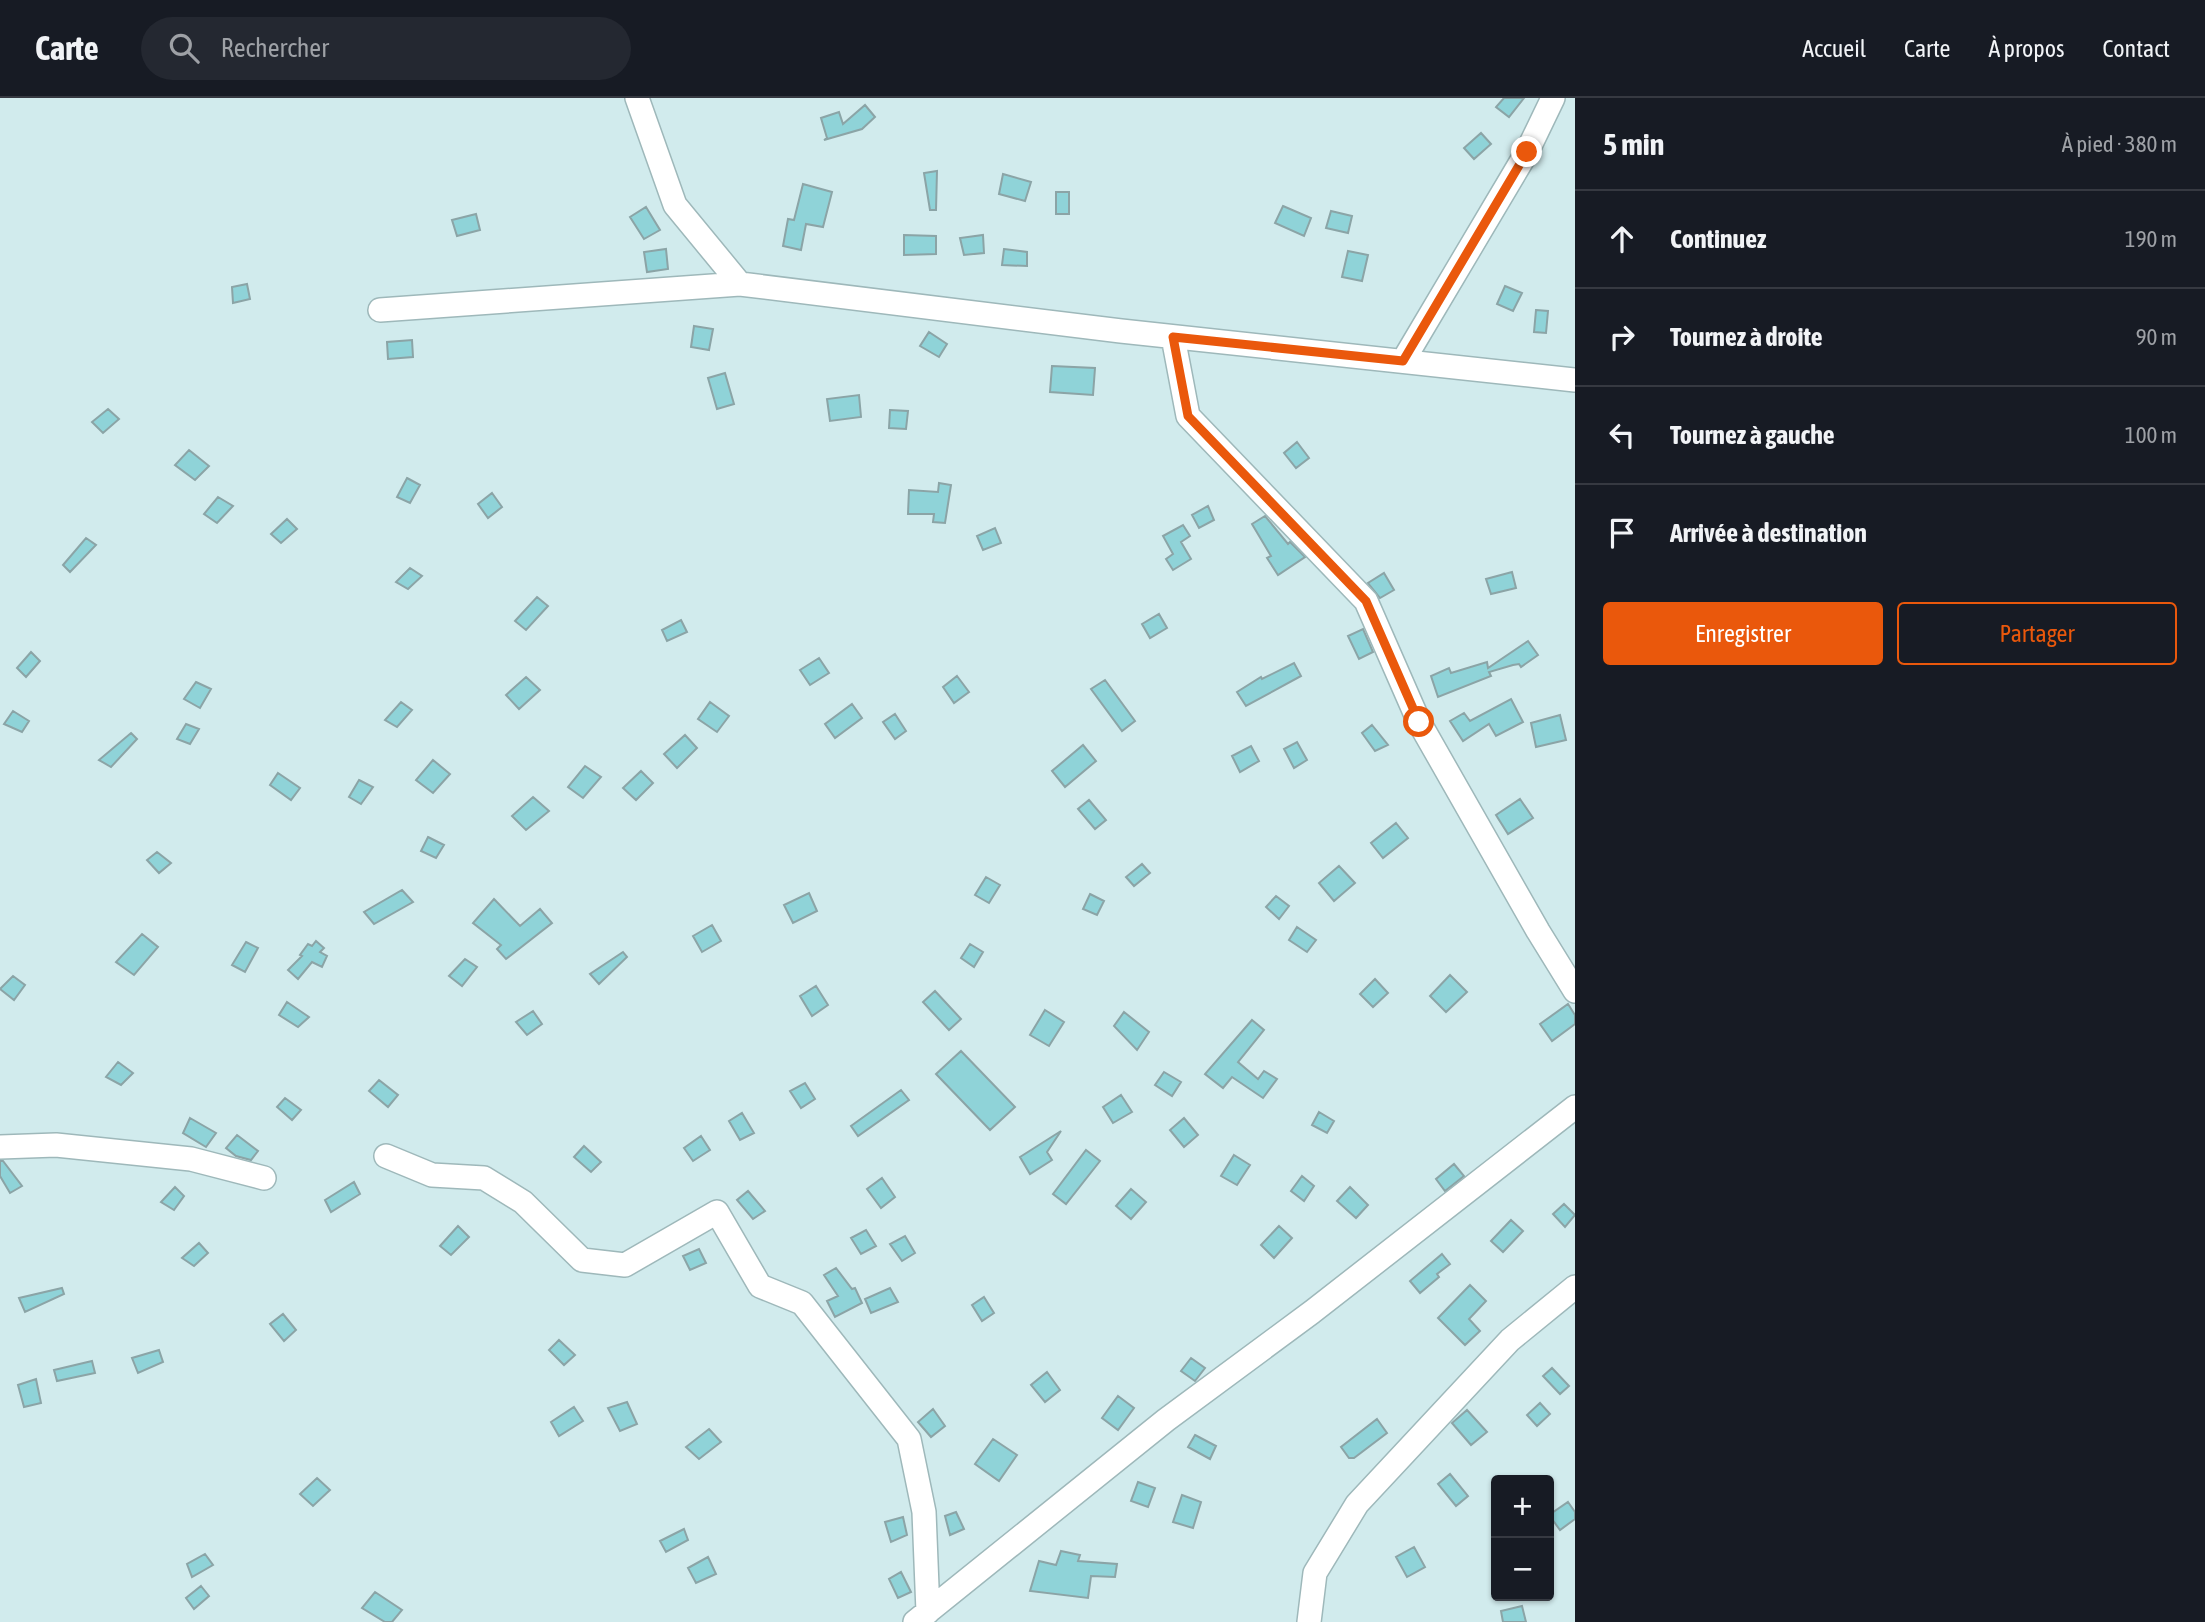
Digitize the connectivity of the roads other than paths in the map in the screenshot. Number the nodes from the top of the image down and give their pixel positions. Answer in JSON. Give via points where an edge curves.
{"nodes":[{"id":1,"x":637,"y":98,"type":"edge"},
{"id":2,"x":1553,"y":98,"type":"edge"},
{"id":3,"x":740,"y":284,"type":"junction"},
{"id":4,"x":380,"y":310,"type":"dead end"},
{"id":5,"x":1173,"y":337,"type":"junction"},
{"id":6,"x":1403,"y":361,"type":"junction"},
{"id":7,"x":1575,"y":380,"type":"edge"},
{"id":8,"x":1575,"y":991,"type":"edge"},
{"id":9,"x":1575,"y":1107,"type":"edge"},
{"id":10,"x":0,"y":1147,"type":"edge"},
{"id":11,"x":386,"y":1156,"type":"dead end"},
{"id":12,"x":264,"y":1178,"type":"dead end"},
{"id":13,"x":1575,"y":1287,"type":"edge"},
{"id":14,"x":921,"y":1617,"type":"edge"},
{"id":15,"x":1309,"y":1622,"type":"edge"}],
"edges":[{"from":1,"to":3,"type":"street","via":[[675,205]]},
{"from":2,"to":6,"type":"street","via":[[1527,152]]},
{"from":3,"to":4,"type":"street"},
{"from":3,"to":5,"type":"street"},
{"from":5,"to":6,"type":"street"},
{"from":5,"to":8,"type":"street","via":[[1188,416],[1366,601],[1419,722]]},
{"from":6,"to":7,"type":"street"},
{"from":9,"to":14,"type":"street","via":[[1166,1420]]},
{"from":10,"to":12,"type":"street","via":[[56,1145],[191,1159]]},
{"from":11,"to":14,"type":"street","via":[[432,1175],[484,1178],[523,1202],[582,1260],[625,1265],[717,1212],[760,1286],[802,1303],[909,1439],[924,1513]]},
{"from":13,"to":15,"type":"street","via":[[1510,1340],[1357,1504],[1315,1573]]}]}
